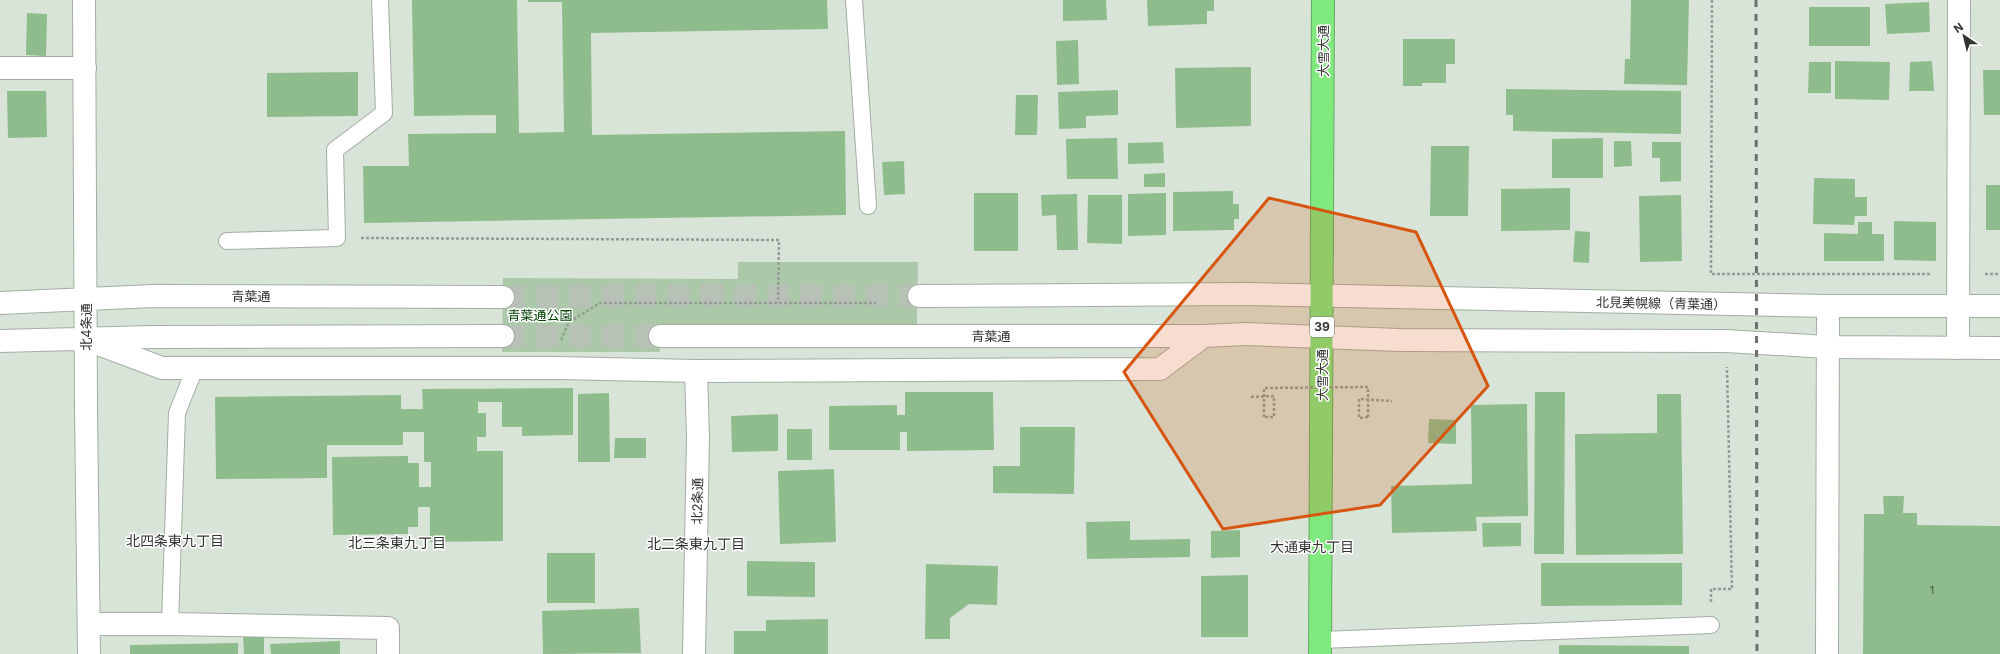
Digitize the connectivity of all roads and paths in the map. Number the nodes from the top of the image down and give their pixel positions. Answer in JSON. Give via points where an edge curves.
{"nodes":[{"id":1,"x":84,"y":0,"type":"edge"},
{"id":2,"x":380,"y":0,"type":"edge"},
{"id":3,"x":854,"y":0,"type":"edge"},
{"id":4,"x":1323,"y":0,"type":"edge"},
{"id":5,"x":1712,"y":0,"type":"edge"},
{"id":6,"x":1959,"y":0,"type":"edge"},
{"id":7,"x":0,"y":68,"type":"edge"},
{"id":8,"x":85,"y":68,"type":"junction"},
{"id":9,"x":868,"y":206,"type":"dead end"},
{"id":10,"x":337,"y":238,"type":"junction"},
{"id":11,"x":227,"y":241,"type":"dead end"},
{"id":12,"x":1959,"y":274,"type":"junction"},
{"id":13,"x":2000,"y":274,"type":"edge"},
{"id":14,"x":1322,"y":294,"type":"junction"},
{"id":15,"x":919,"y":296,"type":"tunnel mouth"},
{"id":16,"x":503,"y":297,"type":"tunnel mouth"},
{"id":17,"x":86,"y":299,"type":"junction"},
{"id":18,"x":0,"y":302,"type":"edge"},
{"id":19,"x":778,"y":303,"type":"dead end"},
{"id":20,"x":1828,"y":306,"type":"junction"},
{"id":21,"x":1958,"y":306,"type":"junction"},
{"id":22,"x":2000,"y":306,"type":"edge"},
{"id":23,"x":503,"y":336,"type":"tunnel mouth"},
{"id":24,"x":660,"y":336,"type":"tunnel mouth"},
{"id":25,"x":1204,"y":336,"type":"junction"},
{"id":26,"x":1322,"y":336,"type":"junction"},
{"id":27,"x":86,"y":339,"type":"junction"},
{"id":28,"x":0,"y":341,"type":"edge"},
{"id":29,"x":1726,"y":342,"type":"junction"},
{"id":30,"x":1828,"y":347,"type":"junction"},
{"id":31,"x":1958,"y":348,"type":"junction"},
{"id":32,"x":2000,"y":348,"type":"edge"},
{"id":33,"x":195,"y":368,"type":"junction"},
{"id":34,"x":696,"y":371,"type":"junction"},
{"id":35,"x":1251,"y":397,"type":"dead end"},
{"id":36,"x":1392,"y":401,"type":"dead end"},
{"id":37,"x":89,"y":624,"type":"junction"},
{"id":38,"x":170,"y":624,"type":"junction"},
{"id":39,"x":1711,"y":625,"type":"joint"},
{"id":40,"x":1320,"y":647,"type":"edge"},
{"id":41,"x":89,"y":654,"type":"edge"},
{"id":42,"x":388,"y":654,"type":"edge"},
{"id":43,"x":694,"y":654,"type":"edge"},
{"id":44,"x":1827,"y":654,"type":"edge"}],
"edges":[{"from":1,"to":8,"type":"street","name":"北4条通"},
{"from":2,"to":10,"type":"lane","via":[[384,113],[335,150]]},
{"from":3,"to":9,"type":"lane"},
{"from":4,"to":14,"type":"highway","name":"大雪大通","number":"39"},
{"from":5,"to":12,"type":"path","via":[[1711,274]]},
{"from":6,"to":12,"type":"street"},
{"from":7,"to":8,"type":"street"},
{"from":8,"to":17,"type":"street","name":"北4条通"},
{"from":10,"to":11,"type":"lane"},
{"from":10,"to":19,"type":"path","via":[[779,240]]},
{"from":12,"to":13,"type":"path"},
{"from":12,"to":21,"type":"street"},
{"from":14,"to":15,"type":"street"},
{"from":14,"to":20,"type":"street","name":"北見美幌線（青葉通）"},
{"from":14,"to":26,"type":"highway","name":"大雪大通","number":"39"},
{"from":16,"to":17,"type":"street","name":"青葉通","via":[[153,296]]},
{"from":17,"to":18,"type":"street","name":"青葉通"},
{"from":17,"to":27,"type":"street","name":"北4条通"},
{"from":20,"to":21,"type":"street","name":"北見美幌線（青葉通）"},
{"from":20,"to":30,"type":"street"},
{"from":21,"to":22,"type":"street","name":"北見美幌線（青葉通）"},
{"from":21,"to":31,"type":"street"},
{"from":23,"to":27,"type":"street"},
{"from":24,"to":25,"type":"street","name":"青葉通"},
{"from":25,"to":26,"type":"street","name":"青葉通"},
{"from":25,"to":34,"type":"street","via":[[1160,369]]},
{"from":26,"to":29,"type":"street","via":[[1399,340]]},
{"from":26,"to":40,"type":"highway","name":"大雪大通","number":"39"},
{"from":27,"to":28,"type":"street"},
{"from":27,"to":33,"type":"street","via":[[162,368]]},
{"from":27,"to":37,"type":"street","name":"北4条通"},
{"from":29,"to":30,"type":"street"},
{"from":29,"to":39,"type":"path","via":[[1732,589],[1711,589]]},
{"from":30,"to":31,"type":"street"},
{"from":30,"to":44,"type":"street"},
{"from":31,"to":32,"type":"street"},
{"from":33,"to":34,"type":"street","via":[[558,368]]},
{"from":33,"to":38,"type":"lane","via":[[177,414]]},
{"from":34,"to":43,"type":"street","name":"北2条通","via":[[698,437]]},
{"from":35,"to":36,"type":"path","bridge":true,"via":[[1274,396],[1274,417],[1264,417],[1264,388],[1368,387],[1368,418],[1359,418],[1359,398]]},
{"from":37,"to":38,"type":"street"},
{"from":37,"to":41,"type":"street","name":"北4条通"},
{"from":38,"to":42,"type":"street","via":[[388,628]]},
{"from":39,"to":40,"type":"lane"}]}
